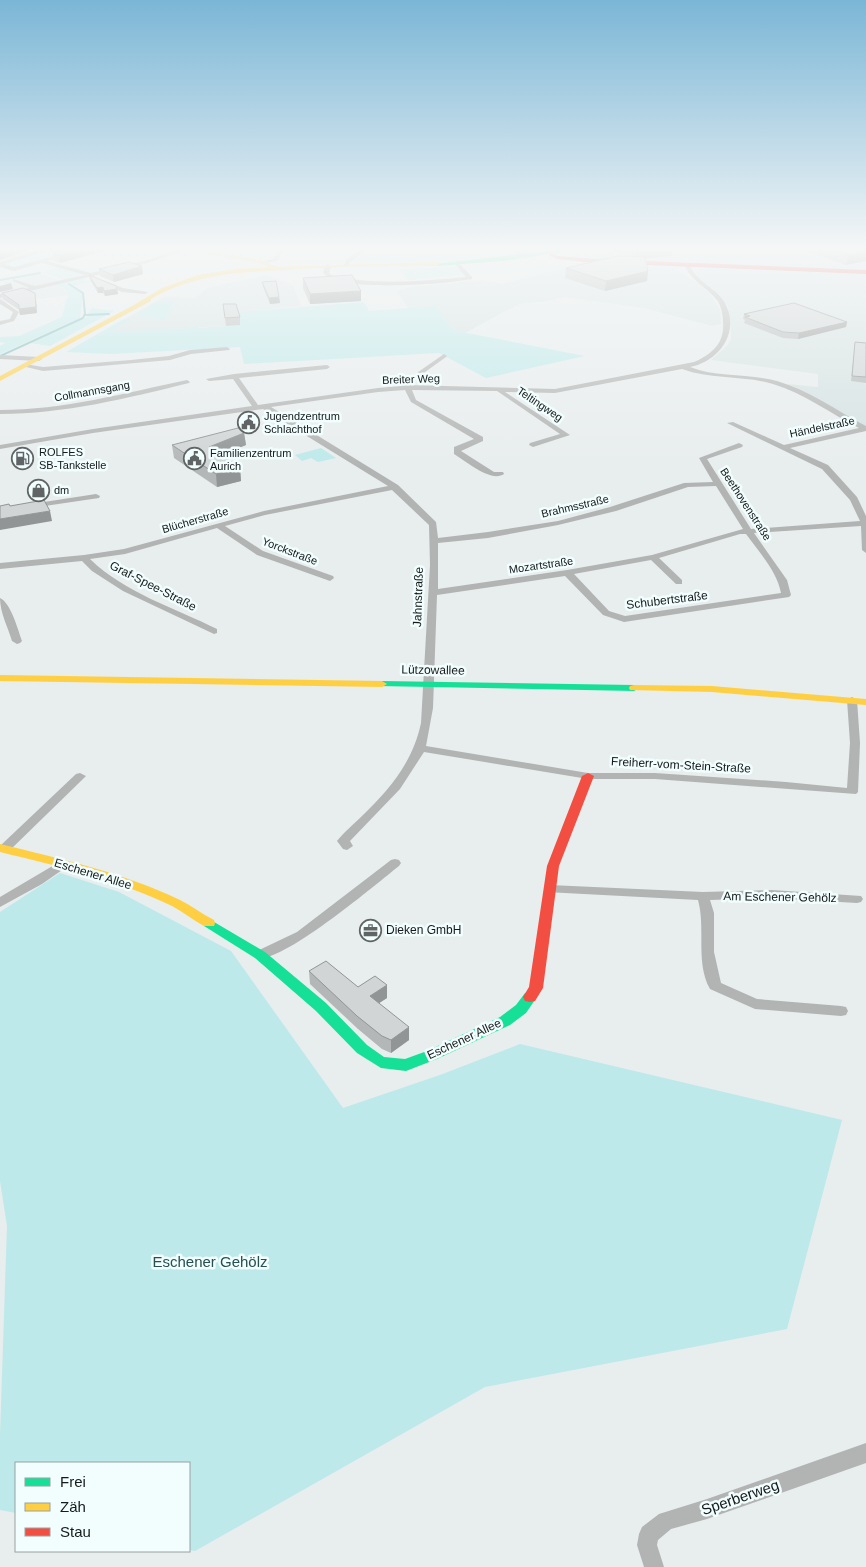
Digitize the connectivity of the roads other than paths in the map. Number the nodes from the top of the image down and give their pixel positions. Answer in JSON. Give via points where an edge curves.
{"nodes":[{"id":1,"x":106,"y":322,"type":"edge"},
{"id":2,"x":726,"y":322,"type":"edge"},
{"id":3,"x":227,"y":349,"type":"dead end"},
{"id":4,"x":444,"y":356,"type":"dead end"},
{"id":5,"x":1,"y":357,"type":"edge"},
{"id":6,"x":39,"y":359,"type":"junction"},
{"id":7,"x":25,"y":366,"type":"junction"},
{"id":8,"x":327,"y":367,"type":"dead end"},
{"id":9,"x":684,"y":367,"type":"junction"},
{"id":10,"x":234,"y":376,"type":"junction"},
{"id":11,"x":0,"y":379,"type":"edge"},
{"id":12,"x":209,"y":379,"type":"dead end"},
{"id":13,"x":187,"y":382,"type":"dead end"},
{"id":14,"x":406,"y":388,"type":"junction"},
{"id":15,"x":499,"y":390,"type":"junction"},
{"id":16,"x":261,"y":407,"type":"junction"},
{"id":17,"x":0,"y":412,"type":"edge"},
{"id":18,"x":731,"y":422,"type":"dead end"},
{"id":19,"x":866,"y":429,"type":"edge"},
{"id":20,"x":533,"y":445,"type":"dead end"},
{"id":21,"x":739,"y":445,"type":"dead end"},
{"id":22,"x":0,"y":447,"type":"edge"},
{"id":23,"x":783,"y":447,"type":"junction"},
{"id":24,"x":500,"y":474,"type":"dead end"},
{"id":25,"x":718,"y":484,"type":"junction"},
{"id":26,"x":395,"y":487,"type":"junction"},
{"id":27,"x":96,"y":496,"type":"dead end"},
{"id":28,"x":24,"y":508,"type":"edge"},
{"id":29,"x":865,"y":523,"type":"junction"},
{"id":30,"x":217,"y":525,"type":"junction"},
{"id":31,"x":749,"y":531,"type":"junction"},
{"id":32,"x":434,"y":541,"type":"junction"},
{"id":33,"x":866,"y":550,"type":"edge"},
{"id":34,"x":653,"y":557,"type":"junction"},
{"id":35,"x":84,"y":558,"type":"junction"},
{"id":36,"x":0,"y":566,"type":"edge"},
{"id":37,"x":566,"y":573,"type":"junction"},
{"id":38,"x":330,"y":578,"type":"dead end"},
{"id":39,"x":679,"y":582,"type":"dead end"},
{"id":40,"x":432,"y":593,"type":"junction"},
{"id":41,"x":786,"y":595,"type":"joint"},
{"id":42,"x":0,"y":601,"type":"edge"},
{"id":43,"x":214,"y":631,"type":"dead end"},
{"id":44,"x":17,"y":641,"type":"dead end"},
{"id":45,"x":0,"y":678,"type":"edge"},
{"id":46,"x":428,"y":684,"type":"junction"},
{"id":47,"x":852,"y":700,"type":"junction"},
{"id":48,"x":866,"y":702,"type":"edge"},
{"id":49,"x":420,"y":748,"type":"junction"},
{"id":50,"x":80,"y":776,"type":"dead end"},
{"id":51,"x":588,"y":776,"type":"junction"},
{"id":52,"x":347,"y":846,"type":"dead end"},
{"id":53,"x":2,"y":849,"type":"edge"},
{"id":54,"x":394,"y":863,"type":"dead end"},
{"id":55,"x":60,"y":865,"type":"junction"},
{"id":56,"x":550,"y":889,"type":"junction"},
{"id":57,"x":703,"y":896,"type":"junction"},
{"id":58,"x":857,"y":900,"type":"dead end"},
{"id":59,"x":0,"y":903,"type":"edge"},
{"id":60,"x":260,"y":955,"type":"junction"},
{"id":61,"x":841,"y":1011,"type":"dead end"},
{"id":62,"x":866,"y":1453,"type":"edge"},
{"id":63,"x":654,"y":1567,"type":"edge"}],
"edges":[{"from":1,"to":6,"type":"street"},
{"from":2,"to":9,"type":"street","name":"Breiter Weg","via":[[728,334],[725,342],[707,360]]},
{"from":3,"to":7,"type":"street","via":[[131,362],[42,369]]},
{"from":4,"to":14,"type":"street","via":[[404,385]]},
{"from":5,"to":6,"type":"street"},
{"from":6,"to":7,"type":"street"},
{"from":7,"to":11,"type":"street"},
{"from":8,"to":10,"type":"street"},
{"from":9,"to":15,"type":"street","name":"Breiter Weg","via":[[568,390]]},
{"from":9,"to":19,"type":"street","via":[[702,374],[792,388]]},
{"from":10,"to":12,"type":"street"},
{"from":10,"to":16,"type":"street"},
{"from":13,"to":17,"type":"street","name":"Collmannsgang","via":[[74,406]]},
{"from":14,"to":15,"type":"street","name":"Breiter Weg"},
{"from":14,"to":16,"type":"street","name":"Breiter Weg"},
{"from":14,"to":24,"type":"street","via":[[413,401],[480,439],[457,449],[457,452],[492,474]]},
{"from":15,"to":20,"type":"street","name":"Teltingweg","via":[[566,435]]},
{"from":16,"to":22,"type":"street","name":"Breiter Weg"},
{"from":16,"to":26,"type":"street","name":"Jahnstraße"},
{"from":18,"to":23,"type":"street","name":"Händelstraße"},
{"from":19,"to":23,"type":"street","name":"Händelstraße"},
{"from":21,"to":25,"type":"street","name":"Beethovenstraße","via":[[703,458]]},
{"from":23,"to":29,"type":"street","name":"Händelstraße","via":[[825,467],[854,498]]},
{"from":25,"to":31,"type":"street","name":"Beethovenstraße"},
{"from":25,"to":32,"type":"street","name":"Brahmsstraße","via":[[687,485],[558,523]]},
{"from":26,"to":30,"type":"street","name":"Blücherstraße"},
{"from":26,"to":32,"type":"street","name":"Jahnstraße","via":[[432,521]]},
{"from":27,"to":28,"type":"street"},
{"from":29,"to":31,"type":"street","name":"Mozartstraße"},
{"from":29,"to":33,"type":"street","name":"Händelstraße"},
{"from":30,"to":35,"type":"street","name":"Blücherstraße","via":[[138,548]]},
{"from":30,"to":38,"type":"street","name":"Yorckstraße","via":[[260,553]]},
{"from":31,"to":34,"type":"street","name":"Mozartstraße"},
{"from":31,"to":41,"type":"street","name":"Beethovenstraße","via":[[782,580]]},
{"from":32,"to":40,"type":"street","name":"Jahnstraße"},
{"from":34,"to":37,"type":"street","name":"Mozartstraße"},
{"from":34,"to":39,"type":"street"},
{"from":35,"to":36,"type":"street","name":"Blücherstraße"},
{"from":35,"to":43,"type":"street","name":"Graf-Spee-Straße","via":[[111,580]]},
{"from":37,"to":40,"type":"street","name":"Mozartstraße"},
{"from":37,"to":41,"type":"street","name":"Schubertstraße","via":[[606,614],[624,619]]},
{"from":40,"to":46,"type":"street","name":"Jahnstraße"},
{"from":42,"to":44,"type":"street"},
{"from":45,"to":46,"type":"street","name":"Lützowallee"},
{"from":46,"to":47,"type":"street","name":"Lützowallee","via":[[712,689]]},
{"from":46,"to":49,"type":"street","name":"Jahnstraße"},
{"from":47,"to":48,"type":"street","name":"Lützowallee"},
{"from":47,"to":51,"type":"street","name":"Freiherr-vom-Stein-Straße","via":[[855,743],[852,792],[655,776]]},
{"from":49,"to":51,"type":"street","name":"Freiherr-vom-Stein-Straße"},
{"from":49,"to":52,"type":"street","name":"Jahnstraße","via":[[380,806],[342,841]]},
{"from":50,"to":53,"type":"street"},
{"from":51,"to":56,"type":"street","name":"Eschener Allee","via":[[553,866]]},
{"from":53,"to":55,"type":"street","name":"Eschener Allee"},
{"from":54,"to":60,"type":"street","via":[[302,935]]},
{"from":55,"to":59,"type":"street"},
{"from":55,"to":60,"type":"street","name":"Eschener Allee","via":[[141,888],[178,904]]},
{"from":56,"to":57,"type":"street","name":"Am Eschener Gehölz"},
{"from":56,"to":60,"type":"street","name":"Eschener Allee","via":[[536,988],[521,1009],[505,1021],[406,1065],[382,1062],[362,1049],[321,1007]]},
{"from":57,"to":58,"type":"street","name":"Am Eschener Gehölz","via":[[772,894]]},
{"from":57,"to":61,"type":"street","name":"Am Eschener Gehölz","via":[[708,912],[706,952],[715,986],[755,1004]]},
{"from":62,"to":63,"type":"street","name":"Sperberweg","via":[[666,1522],[649,1534],[647,1544]]}]}
